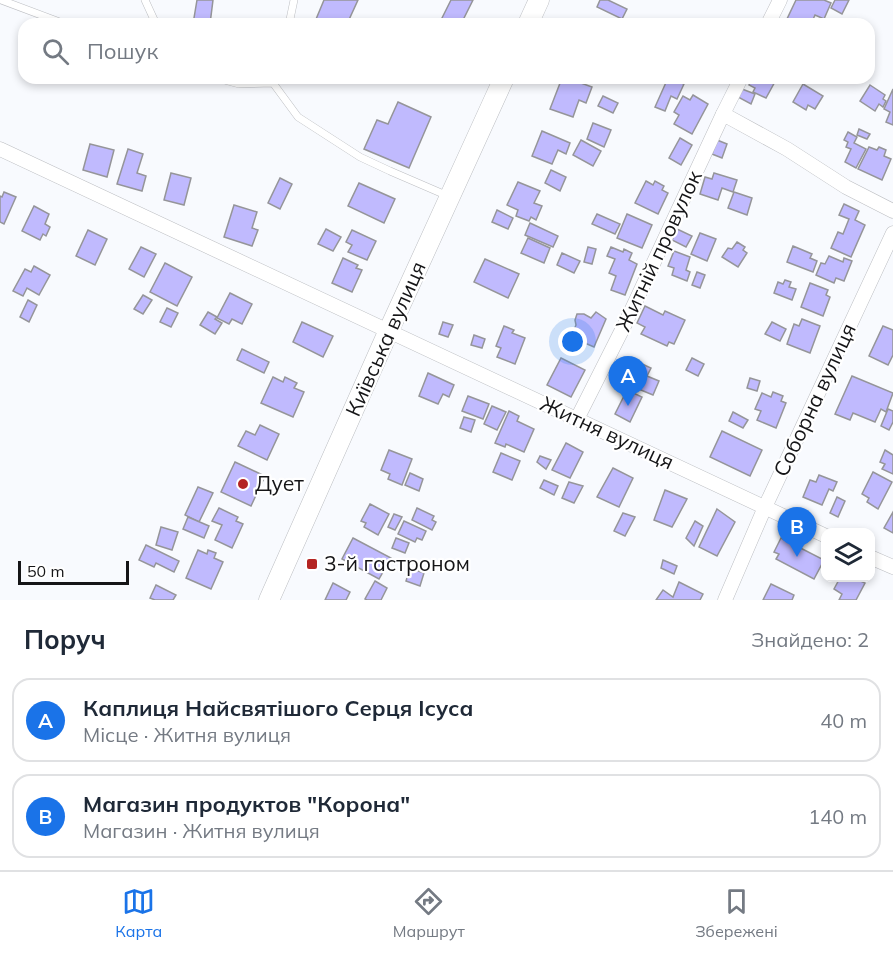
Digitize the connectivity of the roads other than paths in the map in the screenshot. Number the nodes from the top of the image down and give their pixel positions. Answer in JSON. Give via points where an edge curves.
{"nodes":[{"id":1,"x":1,"y":0,"type":"edge"},
{"id":2,"x":145,"y":0,"type":"edge"},
{"id":3,"x":294,"y":0,"type":"edge"},
{"id":4,"x":539,"y":0,"type":"edge"},
{"id":5,"x":780,"y":0,"type":"edge"},
{"id":6,"x":49,"y":18,"type":"edge"},
{"id":7,"x":153,"y":18,"type":"edge"},
{"id":8,"x":290,"y":18,"type":"edge"},
{"id":9,"x":531,"y":18,"type":"edge"},
{"id":10,"x":771,"y":18,"type":"edge"},
{"id":11,"x":276,"y":84,"type":"edge"},
{"id":12,"x":501,"y":84,"type":"edge"},
{"id":13,"x":738,"y":84,"type":"edge"},
{"id":14,"x":723,"y":114,"type":"junction"},
{"id":15,"x":0,"y":149,"type":"edge"},
{"id":16,"x":450,"y":196,"type":"junction"},
{"id":17,"x":893,"y":211,"type":"edge"},
{"id":18,"x":893,"y":233,"type":"edge"},
{"id":19,"x":389,"y":330,"type":"junction"},
{"id":20,"x":577,"y":419,"type":"junction"},
{"id":21,"x":765,"y":507,"type":"junction"},
{"id":22,"x":821,"y":534,"type":"edge"},
{"id":23,"x":875,"y":559,"type":"edge"},
{"id":24,"x":893,"y":567,"type":"edge"},
{"id":25,"x":269,"y":600,"type":"edge"},
{"id":26,"x":724,"y":600,"type":"edge"}],
"edges":[{"from":1,"to":6,"type":"lane"},
{"from":2,"to":7,"type":"lane"},
{"from":3,"to":8,"type":"lane"},
{"from":4,"to":9,"type":"street"},
{"from":5,"to":10,"type":"street"},
{"from":11,"to":16,"type":"lane","via":[[298,117],[342,146]]},
{"from":12,"to":16,"type":"street","name":"Київська вулиця"},
{"from":13,"to":14,"type":"street","name":"Житній провулок"},
{"from":14,"to":17,"type":"street"},
{"from":14,"to":20,"type":"street","name":"Житній провулок"},
{"from":15,"to":19,"type":"street","name":"Житня вулиця"},
{"from":16,"to":19,"type":"street","name":"Київська вулиця"},
{"from":18,"to":21,"type":"street","name":"Соборна вулиця"},
{"from":19,"to":20,"type":"street","name":"Житня вулиця"},
{"from":19,"to":25,"type":"street","name":"Київська вулиця"},
{"from":20,"to":21,"type":"street","name":"Житня вулиця"},
{"from":21,"to":22,"type":"street","name":"Житня вулиця"},
{"from":21,"to":26,"type":"street","name":"Соборна вулиця"},
{"from":23,"to":24,"type":"street"}]}
